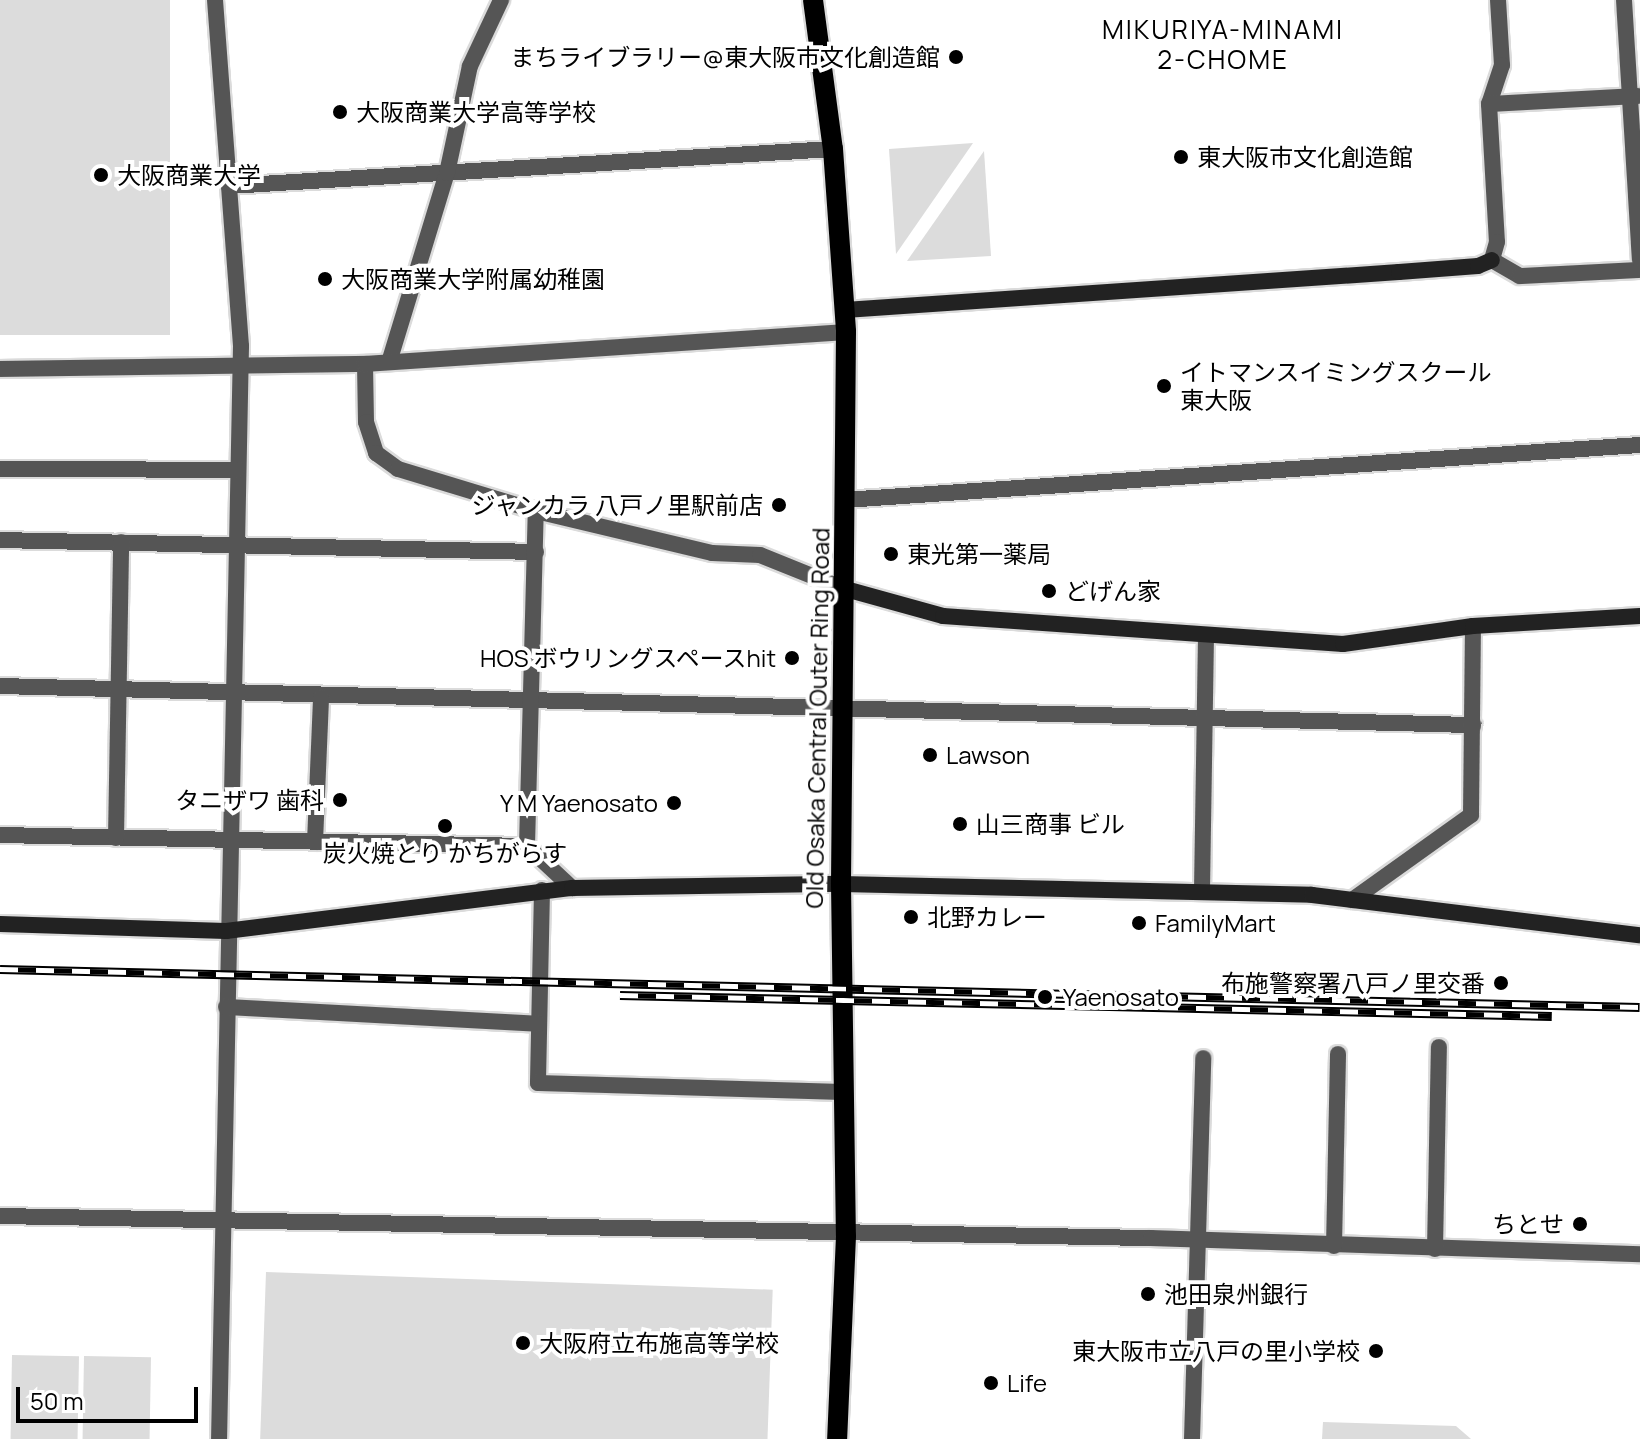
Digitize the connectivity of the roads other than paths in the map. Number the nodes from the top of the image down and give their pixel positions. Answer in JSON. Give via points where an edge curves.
{"nodes":[{"id":1,"x":215,"y":0,"type":"edge"},
{"id":2,"x":501,"y":0,"type":"edge"},
{"id":3,"x":813,"y":0,"type":"edge"},
{"id":4,"x":1498,"y":0,"type":"edge"},
{"id":5,"x":1624,"y":0,"type":"edge"},
{"id":6,"x":1635,"y":96,"type":"edge"},
{"id":7,"x":1489,"y":104,"type":"junction"},
{"id":8,"x":833,"y":149,"type":"junction"},
{"id":9,"x":447,"y":173,"type":"junction"},
{"id":10,"x":229,"y":186,"type":"junction"},
{"id":11,"x":1492,"y":260,"type":"junction"},
{"id":12,"x":1640,"y":260,"type":"edge"},
{"id":13,"x":1640,"y":270,"type":"edge"},
{"id":14,"x":845,"y":310,"type":"junction"},
{"id":15,"x":846,"y":332,"type":"junction"},
{"id":16,"x":390,"y":359,"type":"junction"},
{"id":17,"x":365,"y":364,"type":"junction"},
{"id":18,"x":240,"y":367,"type":"junction"},
{"id":19,"x":0,"y":369,"type":"edge"},
{"id":20,"x":1640,"y":445,"type":"edge"},
{"id":21,"x":0,"y":469,"type":"edge"},
{"id":22,"x":237,"y":470,"type":"junction"},
{"id":23,"x":845,"y":500,"type":"junction"},
{"id":24,"x":536,"y":511,"type":"junction"},
{"id":25,"x":0,"y":540,"type":"edge"},
{"id":26,"x":121,"y":542,"type":"junction"},
{"id":27,"x":237,"y":546,"type":"junction"},
{"id":28,"x":536,"y":552,"type":"junction"},
{"id":29,"x":842,"y":588,"type":"junction"},
{"id":30,"x":1640,"y":616,"type":"edge"},
{"id":31,"x":1473,"y":626,"type":"junction"},
{"id":32,"x":1206,"y":638,"type":"junction"},
{"id":33,"x":0,"y":686,"type":"edge"},
{"id":34,"x":120,"y":688,"type":"junction"},
{"id":35,"x":232,"y":694,"type":"junction"},
{"id":36,"x":321,"y":697,"type":"junction"},
{"id":37,"x":533,"y":701,"type":"junction"},
{"id":38,"x":845,"y":705,"type":"junction"},
{"id":39,"x":1205,"y":719,"type":"junction"},
{"id":40,"x":1473,"y":725,"type":"junction"},
{"id":41,"x":0,"y":835,"type":"edge"},
{"id":42,"x":116,"y":838,"type":"junction"},
{"id":43,"x":230,"y":842,"type":"junction"},
{"id":44,"x":315,"y":842,"type":"junction"},
{"id":45,"x":527,"y":846,"type":"junction"},
{"id":46,"x":841,"y":884,"type":"junction"},
{"id":47,"x":572,"y":888,"type":"junction"},
{"id":48,"x":542,"y":890,"type":"junction"},
{"id":49,"x":1202,"y":890,"type":"junction"},
{"id":50,"x":1352,"y":900,"type":"junction"},
{"id":51,"x":0,"y":924,"type":"edge"},
{"id":52,"x":226,"y":931,"type":"junction"},
{"id":53,"x":1640,"y":935,"type":"edge"},
{"id":54,"x":226,"y":1007,"type":"junction"},
{"id":55,"x":539,"y":1024,"type":"junction"},
{"id":56,"x":1439,"y":1047,"type":"dead end"},
{"id":57,"x":1338,"y":1054,"type":"dead end"},
{"id":58,"x":1203,"y":1058,"type":"dead end"},
{"id":59,"x":843,"y":1092,"type":"junction"},
{"id":60,"x":0,"y":1216,"type":"edge"},
{"id":61,"x":223,"y":1221,"type":"junction"},
{"id":62,"x":846,"y":1236,"type":"junction"},
{"id":63,"x":1197,"y":1243,"type":"junction"},
{"id":64,"x":1334,"y":1246,"type":"junction"},
{"id":65,"x":1435,"y":1249,"type":"junction"},
{"id":66,"x":1640,"y":1254,"type":"edge"},
{"id":67,"x":219,"y":1439,"type":"edge"},
{"id":68,"x":837,"y":1439,"type":"edge"},
{"id":69,"x":1192,"y":1439,"type":"edge"}],
"edges":[{"from":1,"to":10,"type":"street"},
{"from":2,"to":9,"type":"street","via":[[470,66]]},
{"from":3,"to":8,"type":"main road","name":"Old Osaka Central Outer Ring Road"},
{"from":4,"to":7,"type":"street","via":[[1502,65]]},
{"from":5,"to":6,"type":"street"},
{"from":6,"to":7,"type":"street"},
{"from":6,"to":12,"type":"street"},
{"from":7,"to":11,"type":"street","via":[[1497,242]]},
{"from":8,"to":9,"type":"street"},
{"from":8,"to":14,"type":"main road","name":"Old Osaka Central Outer Ring Road"},
{"from":9,"to":10,"type":"street"},
{"from":9,"to":16,"type":"street"},
{"from":10,"to":18,"type":"street"},
{"from":11,"to":13,"type":"street","via":[[1520,276]]},
{"from":11,"to":14,"type":"street","via":[[1415,271]]},
{"from":14,"to":15,"type":"main road","name":"Old Osaka Central Outer Ring Road"},
{"from":15,"to":16,"type":"street"},
{"from":15,"to":23,"type":"main road","name":"Old Osaka Central Outer Ring Road"},
{"from":16,"to":17,"type":"street"},
{"from":17,"to":18,"type":"street"},
{"from":17,"to":24,"type":"street","via":[[366,422],[376,453],[398,469]]},
{"from":18,"to":19,"type":"street"},
{"from":18,"to":22,"type":"street"},
{"from":20,"to":23,"type":"street"},
{"from":21,"to":22,"type":"street"},
{"from":22,"to":27,"type":"street"},
{"from":23,"to":29,"type":"main road","name":"Old Osaka Central Outer Ring Road"},
{"from":24,"to":28,"type":"street"},
{"from":24,"to":29,"type":"street","via":[[712,553],[760,555]]},
{"from":25,"to":26,"type":"street"},
{"from":26,"to":27,"type":"street"},
{"from":26,"to":34,"type":"street"},
{"from":27,"to":28,"type":"street"},
{"from":27,"to":35,"type":"street"},
{"from":28,"to":37,"type":"street"},
{"from":29,"to":32,"type":"street","via":[[943,616]]},
{"from":29,"to":38,"type":"main road","name":"Old Osaka Central Outer Ring Road"},
{"from":30,"to":31,"type":"street"},
{"from":31,"to":32,"type":"street","via":[[1343,644]]},
{"from":31,"to":40,"type":"street"},
{"from":32,"to":39,"type":"street"},
{"from":33,"to":34,"type":"street"},
{"from":34,"to":35,"type":"street"},
{"from":34,"to":42,"type":"street"},
{"from":35,"to":36,"type":"street"},
{"from":35,"to":43,"type":"street"},
{"from":36,"to":37,"type":"street"},
{"from":36,"to":44,"type":"street"},
{"from":37,"to":38,"type":"street"},
{"from":37,"to":45,"type":"street"},
{"from":38,"to":39,"type":"street"},
{"from":38,"to":46,"type":"main road","name":"Old Osaka Central Outer Ring Road"},
{"from":39,"to":40,"type":"street"},
{"from":39,"to":49,"type":"street"},
{"from":40,"to":50,"type":"street","via":[[1471,815]]},
{"from":41,"to":42,"type":"street"},
{"from":42,"to":43,"type":"street"},
{"from":43,"to":44,"type":"street"},
{"from":43,"to":52,"type":"street"},
{"from":44,"to":45,"type":"street"},
{"from":45,"to":47,"type":"street"},
{"from":46,"to":47,"type":"street"},
{"from":46,"to":49,"type":"street"},
{"from":46,"to":59,"type":"main road","name":"Old Osaka Central Outer Ring Road"},
{"from":47,"to":48,"type":"street"},
{"from":48,"to":52,"type":"street"},
{"from":48,"to":55,"type":"street"},
{"from":49,"to":50,"type":"street"},
{"from":50,"to":53,"type":"street"},
{"from":51,"to":52,"type":"street"},
{"from":52,"to":54,"type":"street"},
{"from":54,"to":55,"type":"street"},
{"from":54,"to":61,"type":"street"},
{"from":55,"to":59,"type":"street","via":[[538,1083]]},
{"from":56,"to":65,"type":"street"},
{"from":57,"to":64,"type":"street"},
{"from":58,"to":63,"type":"street"},
{"from":59,"to":62,"type":"main road","name":"Old Osaka Central Outer Ring Road"},
{"from":60,"to":61,"type":"street"},
{"from":61,"to":62,"type":"street"},
{"from":61,"to":67,"type":"street"},
{"from":62,"to":63,"type":"street"},
{"from":62,"to":68,"type":"main road","name":"Old Osaka Central Outer Ring Road"},
{"from":63,"to":64,"type":"street"},
{"from":63,"to":69,"type":"street"},
{"from":64,"to":65,"type":"street"},
{"from":65,"to":66,"type":"street"}]}
